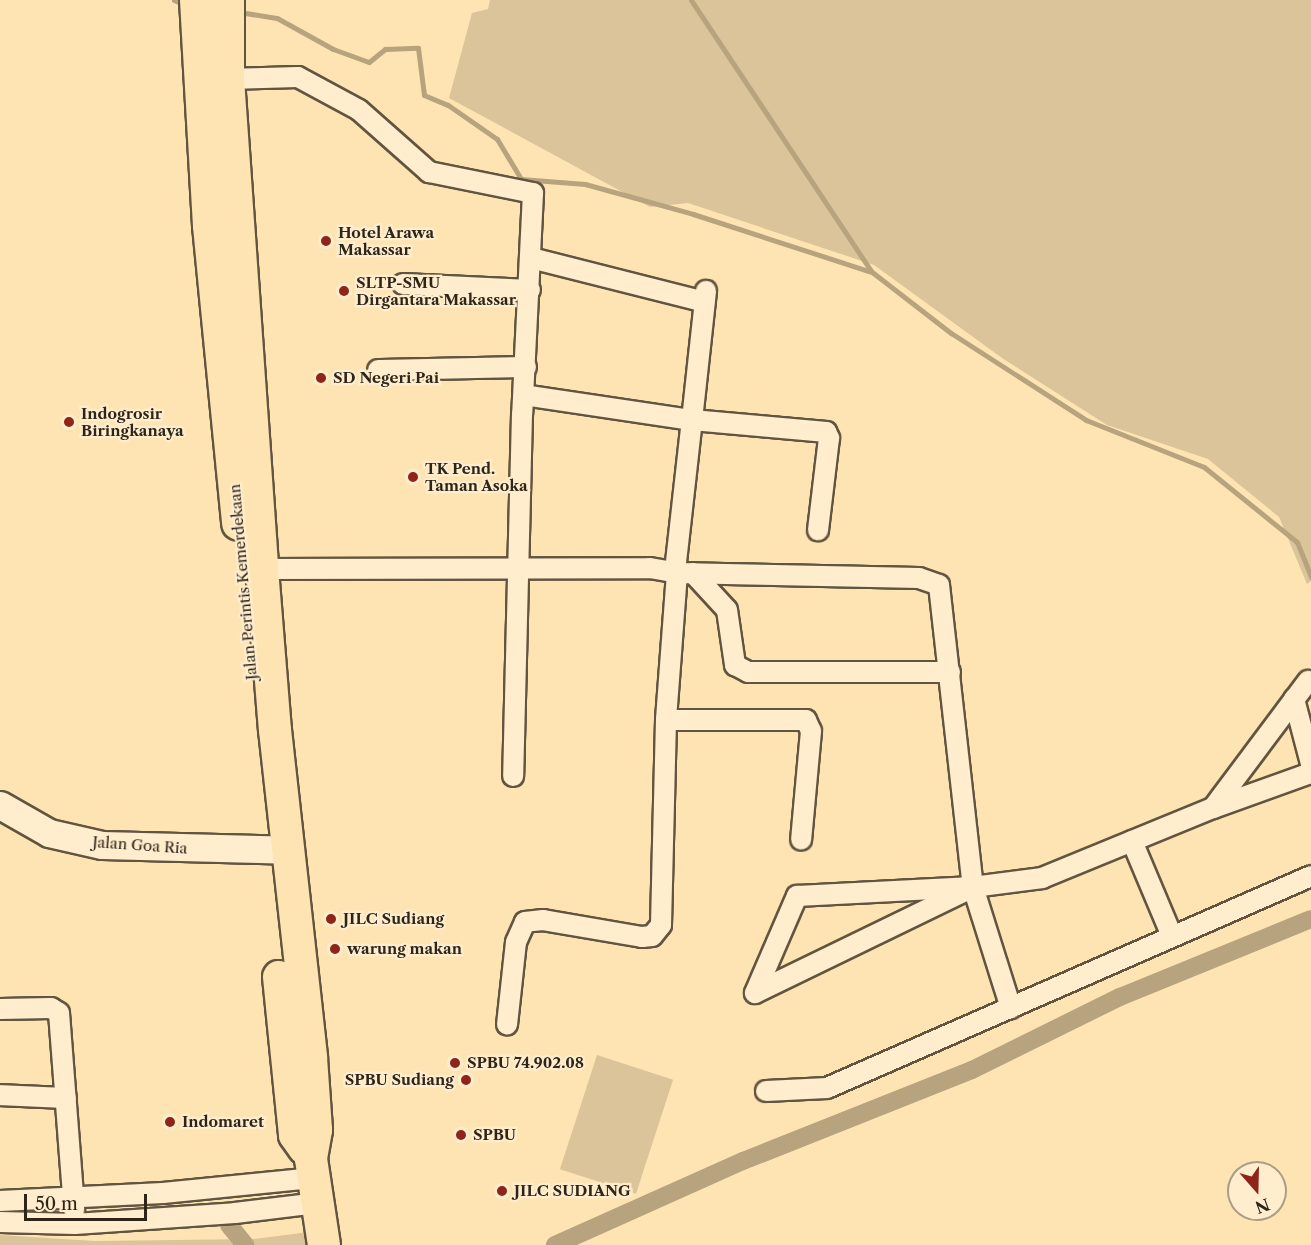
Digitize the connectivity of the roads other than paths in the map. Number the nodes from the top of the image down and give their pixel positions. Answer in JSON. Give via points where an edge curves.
{"nodes":[{"id":1,"x":196,"y":0,"type":"edge"},
{"id":2,"x":228,"y":0,"type":"edge"},
{"id":3,"x":228,"y":79,"type":"junction"},
{"id":4,"x":531,"y":258,"type":"junction"},
{"id":5,"x":403,"y":284,"type":"dead end"},
{"id":6,"x":530,"y":290,"type":"junction"},
{"id":7,"x":526,"y":367,"type":"junction"},
{"id":8,"x":378,"y":370,"type":"dead end"},
{"id":9,"x":524,"y":395,"type":"junction"},
{"id":10,"x":692,"y":420,"type":"junction"},
{"id":11,"x":818,"y":530,"type":"dead end"},
{"id":12,"x":521,"y":567,"type":"junction"},
{"id":13,"x":262,"y":569,"type":"junction"},
{"id":14,"x":682,"y":572,"type":"junction"},
{"id":15,"x":950,"y":672,"type":"junction"},
{"id":16,"x":1308,"y":681,"type":"dead end"},
{"id":17,"x":1294,"y":699,"type":"junction"},
{"id":18,"x":666,"y":720,"type":"junction"},
{"id":19,"x":1311,"y":764,"type":"edge"},
{"id":20,"x":1311,"y":773,"type":"edge"},
{"id":21,"x":513,"y":776,"type":"dead end"},
{"id":22,"x":1213,"y":808,"type":"junction"},
{"id":23,"x":2,"y":810,"type":"edge"},
{"id":24,"x":801,"y":840,"type":"dead end"},
{"id":25,"x":1132,"y":841,"type":"junction"},
{"id":26,"x":278,"y":850,"type":"junction"},
{"id":27,"x":1311,"y":876,"type":"edge"},
{"id":28,"x":973,"y":887,"type":"junction"},
{"id":29,"x":1172,"y":936,"type":"junction"},
{"id":30,"x":1011,"y":1008,"type":"junction"},
{"id":31,"x":0,"y":1009,"type":"edge"},
{"id":32,"x":507,"y":1025,"type":"dead end"},
{"id":33,"x":766,"y":1091,"type":"dead end"},
{"id":34,"x":0,"y":1095,"type":"edge"},
{"id":35,"x":66,"y":1098,"type":"junction"},
{"id":36,"x":315,"y":1180,"type":"junction"},
{"id":37,"x":73,"y":1197,"type":"junction"},
{"id":38,"x":0,"y":1201,"type":"edge"},
{"id":39,"x":0,"y":1222,"type":"edge"},
{"id":40,"x":75,"y":1224,"type":"junction"},
{"id":41,"x":324,"y":1245,"type":"edge"}],
"edges":[{"from":1,"to":26,"type":"highway","name":"Jalan Perintis Kemerdekaan","via":[[210,226]]},
{"from":2,"to":3,"type":"highway","name":"Jalan Perintis Kemerdekaan"},
{"from":3,"to":4,"type":"street","via":[[298,77],[359,110],[429,172],[529,190],[533,198]]},
{"from":3,"to":13,"type":"highway","name":"Jalan Perintis Kemerdekaan"},
{"from":4,"to":6,"type":"street"},
{"from":4,"to":10,"type":"street","via":[[706,296]]},
{"from":5,"to":6,"type":"street"},
{"from":6,"to":7,"type":"street"},
{"from":7,"to":8,"type":"street"},
{"from":7,"to":9,"type":"street"},
{"from":9,"to":10,"type":"street"},
{"from":9,"to":12,"type":"street"},
{"from":10,"to":11,"type":"street","via":[[826,432],[829,438]]},
{"from":10,"to":14,"type":"street"},
{"from":12,"to":13,"type":"street"},
{"from":12,"to":14,"type":"street"},
{"from":12,"to":21,"type":"street"},
{"from":13,"to":26,"type":"highway","name":"Jalan Perintis Kemerdekaan"},
{"from":14,"to":15,"type":"street","via":[[727,610],[735,665],[748,672]]},
{"from":14,"to":15,"type":"street","via":[[932,580],[942,594]]},
{"from":14,"to":18,"type":"street"},
{"from":15,"to":28,"type":"street"},
{"from":16,"to":17,"type":"street"},
{"from":17,"to":19,"type":"street"},
{"from":17,"to":22,"type":"street"},
{"from":18,"to":24,"type":"street","via":[[806,720],[811,731]]},
{"from":18,"to":32,"type":"street","via":[[662,925],[652,936],[642,937],[543,920],[525,922],[516,942]]},
{"from":20,"to":22,"type":"street"},
{"from":22,"to":25,"type":"street"},
{"from":23,"to":26,"type":"main road","name":"Jalan Goa Ria","via":[[49,833],[102,844]]},
{"from":25,"to":28,"type":"street","via":[[1042,878]]},
{"from":25,"to":29,"type":"street"},
{"from":26,"to":36,"type":"highway","name":"Jalan Perintis Kemerdekaan","via":[[311,1058]]},
{"from":27,"to":29,"type":"street"},
{"from":28,"to":28,"type":"street","via":[[797,896],[755,993],[963,892]]},
{"from":28,"to":30,"type":"street"},
{"from":29,"to":30,"type":"street"},
{"from":30,"to":33,"type":"street","via":[[827,1088]]},
{"from":31,"to":35,"type":"street","via":[[57,1010]]},
{"from":34,"to":35,"type":"street"},
{"from":35,"to":37,"type":"street"},
{"from":36,"to":37,"type":"street"},
{"from":36,"to":40,"type":"street","via":[[235,1213]]},
{"from":36,"to":41,"type":"highway","name":"Jalan Perintis Kemerdekaan"},
{"from":37,"to":38,"type":"street"},
{"from":37,"to":40,"type":"street"},
{"from":39,"to":40,"type":"street"}]}
